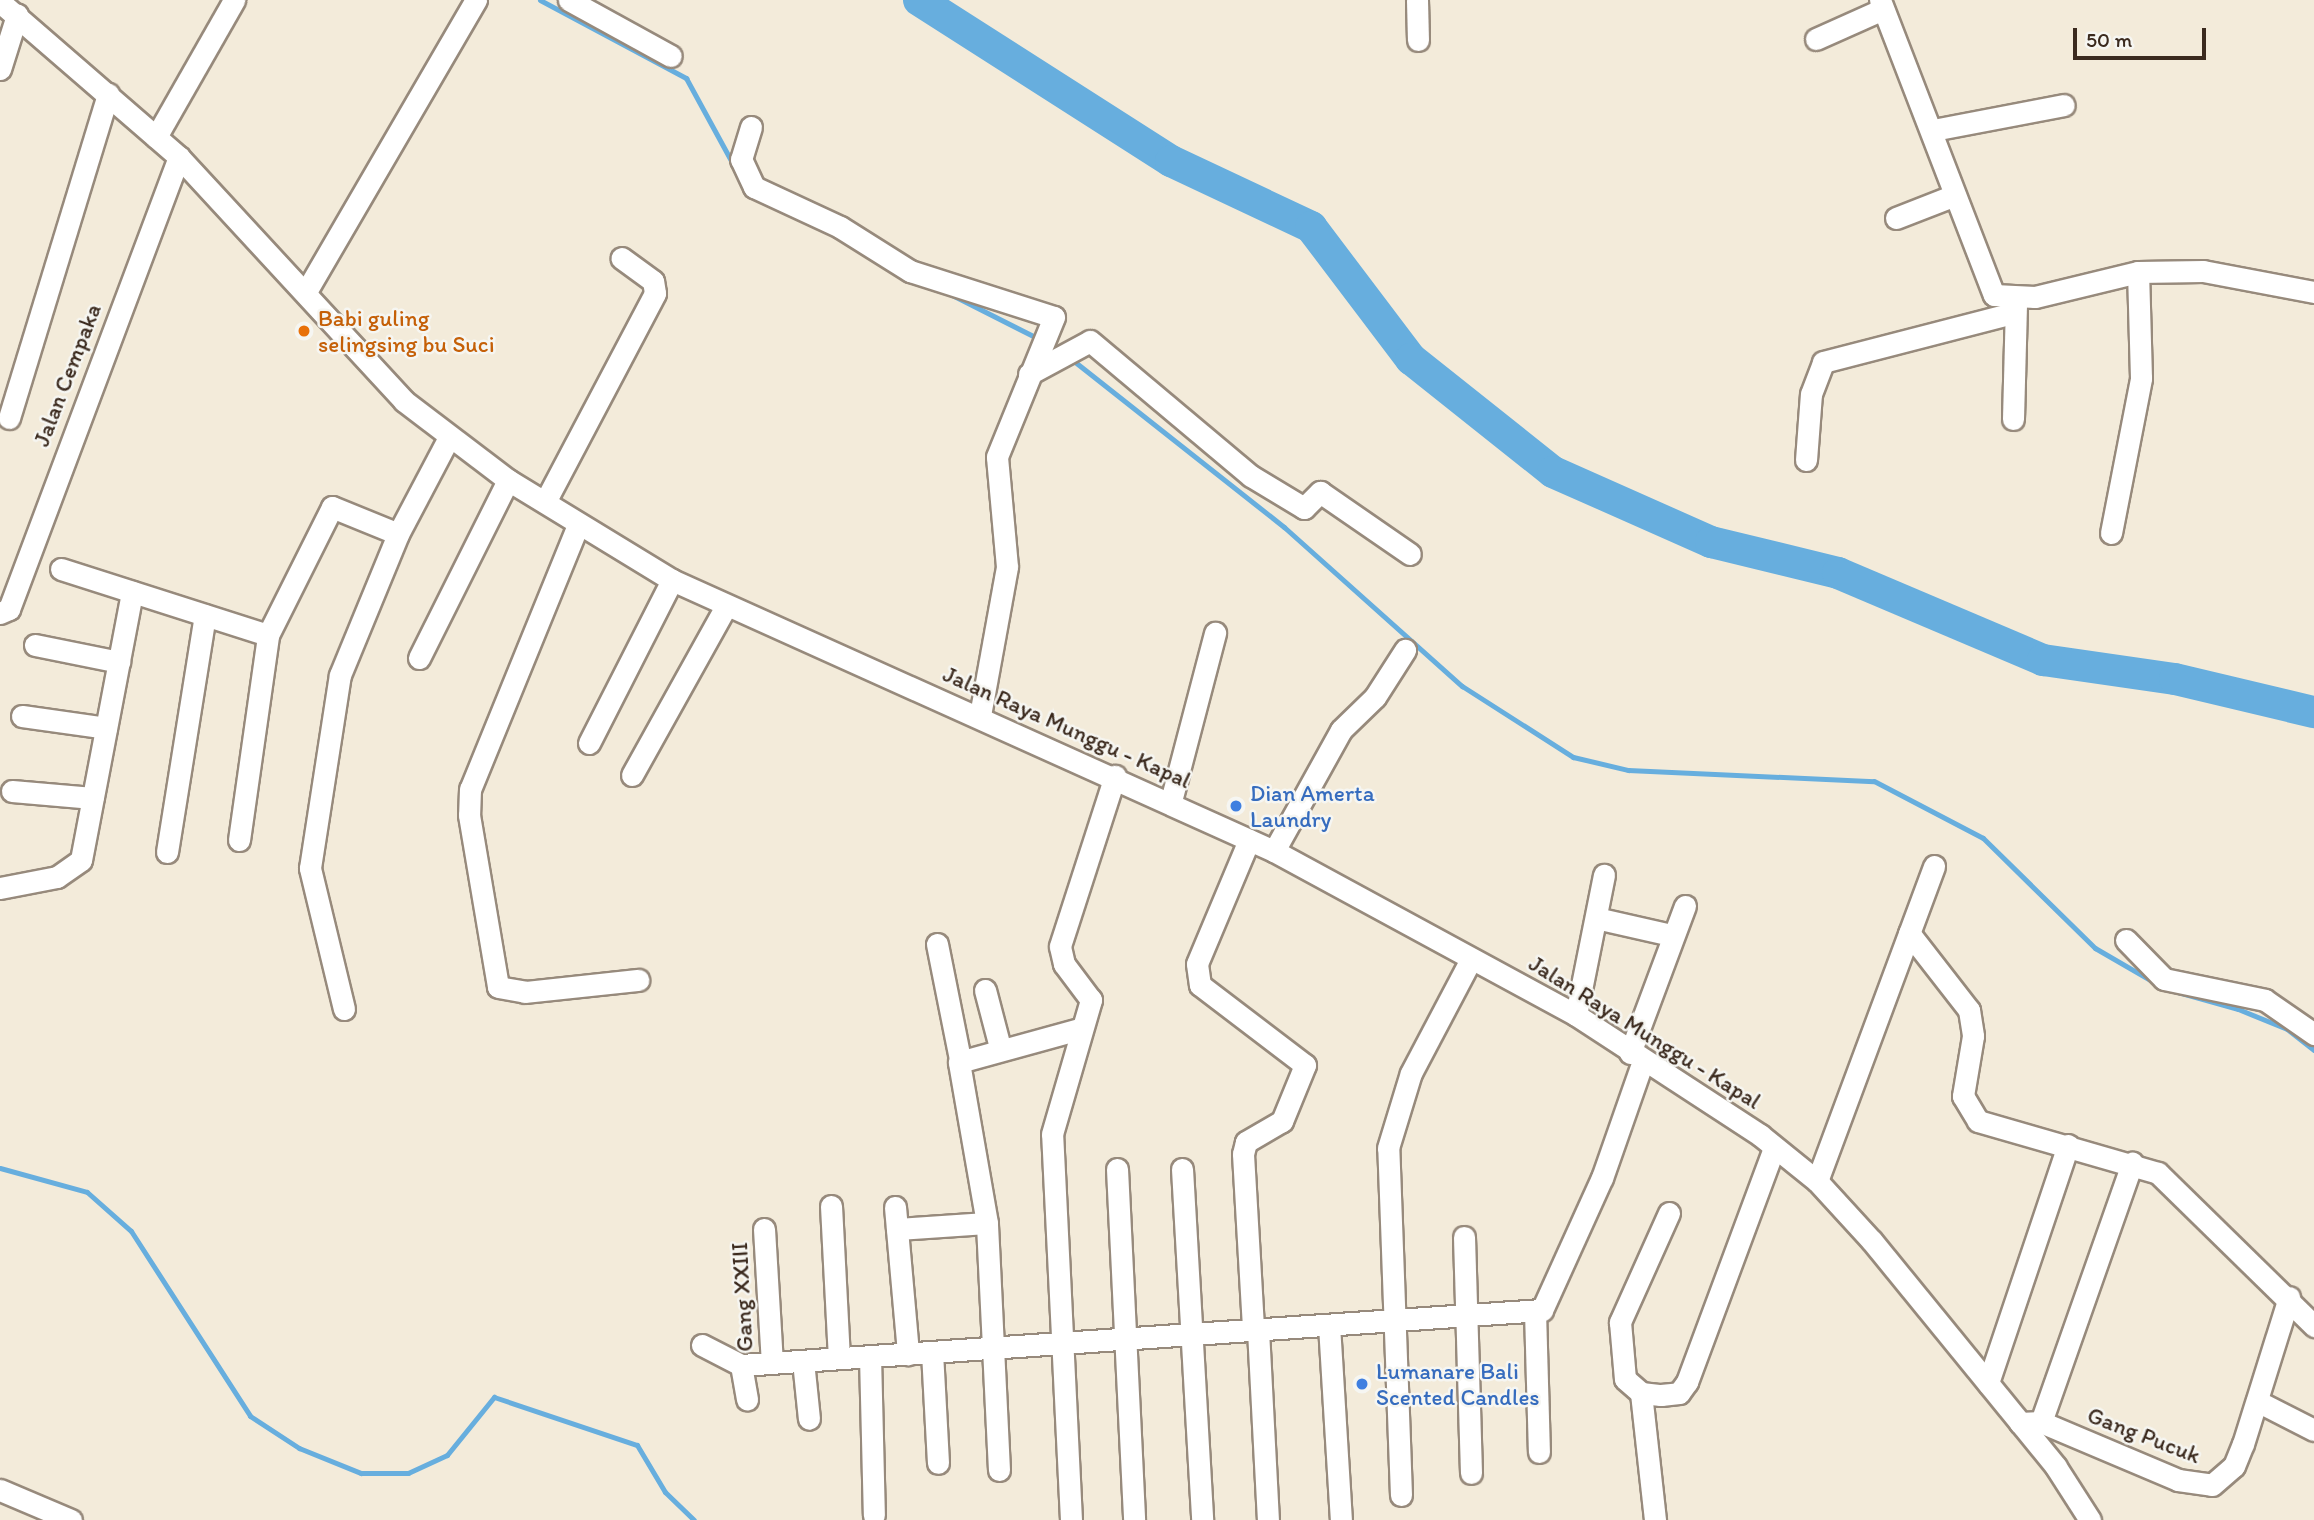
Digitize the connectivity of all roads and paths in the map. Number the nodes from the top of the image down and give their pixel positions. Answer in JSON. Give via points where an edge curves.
{"nodes":[{"id":1,"x":234,"y":0,"type":"edge"},
{"id":2,"x":476,"y":0,"type":"edge"},
{"id":3,"x":569,"y":0,"type":"edge"},
{"id":4,"x":1417,"y":0,"type":"edge"},
{"id":5,"x":1882,"y":3,"type":"edge"},
{"id":6,"x":9,"y":8,"type":"edge"},
{"id":7,"x":1816,"y":39,"type":"dead end"},
{"id":8,"x":1418,"y":40,"type":"dead end"},
{"id":9,"x":671,"y":57,"type":"dead end"},
{"id":10,"x":0,"y":69,"type":"edge"},
{"id":11,"x":108,"y":94,"type":"junction"},
{"id":12,"x":2064,"y":106,"type":"dead end"},
{"id":13,"x":751,"y":127,"type":"dead end"},
{"id":14,"x":1933,"y":130,"type":"junction"},
{"id":15,"x":156,"y":137,"type":"junction"},
{"id":16,"x":179,"y":157,"type":"junction"},
{"id":17,"x":1955,"y":195,"type":"junction"},
{"id":18,"x":1896,"y":218,"type":"dead end"},
{"id":19,"x":621,"y":258,"type":"dead end"},
{"id":20,"x":2138,"y":272,"type":"junction"},
{"id":21,"x":307,"y":290,"type":"junction"},
{"id":22,"x":2314,"y":292,"type":"edge"},
{"id":23,"x":2014,"y":306,"type":"junction"},
{"id":24,"x":1033,"y":367,"type":"junction"},
{"id":25,"x":9,"y":418,"type":"dead end"},
{"id":26,"x":2013,"y":419,"type":"dead end"},
{"id":27,"x":448,"y":439,"type":"junction"},
{"id":28,"x":1806,"y":460,"type":"dead end"},
{"id":29,"x":508,"y":480,"type":"junction"},
{"id":30,"x":545,"y":502,"type":"junction"},
{"id":31,"x":578,"y":525,"type":"junction"},
{"id":32,"x":2111,"y":533,"type":"dead end"},
{"id":33,"x":398,"y":534,"type":"junction"},
{"id":34,"x":1410,"y":554,"type":"dead end"},
{"id":35,"x":61,"y":569,"type":"dead end"},
{"id":36,"x":672,"y":580,"type":"junction"},
{"id":37,"x":132,"y":592,"type":"junction"},
{"id":38,"x":726,"y":606,"type":"junction"},
{"id":39,"x":3,"y":613,"type":"edge"},
{"id":40,"x":205,"y":615,"type":"junction"},
{"id":41,"x":1215,"y":633,"type":"dead end"},
{"id":42,"x":268,"y":635,"type":"junction"},
{"id":43,"x":35,"y":645,"type":"dead end"},
{"id":44,"x":1405,"y":650,"type":"dead end"},
{"id":45,"x":419,"y":658,"type":"dead end"},
{"id":46,"x":119,"y":662,"type":"junction"},
{"id":47,"x":980,"y":715,"type":"junction"},
{"id":48,"x":22,"y":716,"type":"dead end"},
{"id":49,"x":106,"y":728,"type":"junction"},
{"id":50,"x":589,"y":743,"type":"dead end"},
{"id":51,"x":632,"y":775,"type":"dead end"},
{"id":52,"x":1115,"y":776,"type":"junction"},
{"id":53,"x":12,"y":791,"type":"dead end"},
{"id":54,"x":93,"y":798,"type":"junction"},
{"id":55,"x":1171,"y":802,"type":"junction"},
{"id":56,"x":239,"y":840,"type":"dead end"},
{"id":57,"x":1249,"y":840,"type":"junction"},
{"id":58,"x":1275,"y":851,"type":"junction"},
{"id":59,"x":167,"y":852,"type":"dead end"},
{"id":60,"x":1934,"y":866,"type":"dead end"},
{"id":61,"x":1604,"y":874,"type":"dead end"},
{"id":62,"x":0,"y":888,"type":"edge"},
{"id":63,"x":1685,"y":906,"type":"dead end"},
{"id":64,"x":1596,"y":918,"type":"junction"},
{"id":65,"x":1909,"y":933,"type":"junction"},
{"id":66,"x":1671,"y":935,"type":"junction"},
{"id":67,"x":2126,"y":940,"type":"dead end"},
{"id":68,"x":937,"y":944,"type":"dead end"},
{"id":69,"x":1471,"y":959,"type":"junction"},
{"id":70,"x":638,"y":980,"type":"dead end"},
{"id":71,"x":985,"y":990,"type":"dead end"},
{"id":72,"x":344,"y":1009,"type":"dead end"},
{"id":73,"x":1576,"y":1015,"type":"junction"},
{"id":74,"x":1080,"y":1029,"type":"junction"},
{"id":75,"x":2314,"y":1034,"type":"edge"},
{"id":76,"x":1000,"y":1047,"type":"junction"},
{"id":77,"x":1636,"y":1057,"type":"junction"},
{"id":78,"x":960,"y":1059,"type":"junction"},
{"id":79,"x":2068,"y":1145,"type":"junction"},
{"id":80,"x":1773,"y":1148,"type":"junction"},
{"id":81,"x":2132,"y":1163,"type":"junction"},
{"id":82,"x":1117,"y":1169,"type":"dead end"},
{"id":83,"x":1182,"y":1170,"type":"dead end"},
{"id":84,"x":1817,"y":1181,"type":"junction"},
{"id":85,"x":831,"y":1206,"type":"dead end"},
{"id":86,"x":895,"y":1207,"type":"dead end"},
{"id":87,"x":1669,"y":1213,"type":"dead end"},
{"id":88,"x":987,"y":1223,"type":"junction"},
{"id":89,"x":764,"y":1229,"type":"dead end"},
{"id":90,"x":897,"y":1229,"type":"junction"},
{"id":91,"x":1464,"y":1237,"type":"dead end"},
{"id":92,"x":2289,"y":1297,"type":"junction"},
{"id":93,"x":1541,"y":1309,"type":"junction"},
{"id":94,"x":1463,"y":1315,"type":"junction"},
{"id":95,"x":1392,"y":1320,"type":"junction"},
{"id":96,"x":1329,"y":1325,"type":"junction"},
{"id":97,"x":2314,"y":1326,"type":"edge"},
{"id":98,"x":1255,"y":1330,"type":"junction"},
{"id":99,"x":1192,"y":1334,"type":"junction"},
{"id":100,"x":1130,"y":1338,"type":"junction"},
{"id":101,"x":1065,"y":1343,"type":"junction"},
{"id":102,"x":702,"y":1345,"type":"dead end"},
{"id":103,"x":998,"y":1348,"type":"junction"},
{"id":104,"x":932,"y":1352,"type":"junction"},
{"id":105,"x":908,"y":1353,"type":"junction"},
{"id":106,"x":870,"y":1356,"type":"junction"},
{"id":107,"x":839,"y":1358,"type":"junction"},
{"id":108,"x":803,"y":1361,"type":"junction"},
{"id":109,"x":772,"y":1363,"type":"junction"},
{"id":110,"x":741,"y":1365,"type":"junction"},
{"id":111,"x":1988,"y":1383,"type":"junction"},
{"id":112,"x":1641,"y":1393,"type":"junction"},
{"id":113,"x":747,"y":1399,"type":"dead end"},
{"id":114,"x":2257,"y":1401,"type":"junction"},
{"id":115,"x":809,"y":1419,"type":"dead end"},
{"id":116,"x":2031,"y":1423,"type":"junction"},
{"id":117,"x":2314,"y":1430,"type":"edge"},
{"id":118,"x":1539,"y":1452,"type":"dead end"},
{"id":119,"x":938,"y":1463,"type":"dead end"},
{"id":120,"x":999,"y":1469,"type":"dead end"},
{"id":121,"x":1471,"y":1473,"type":"dead end"},
{"id":122,"x":0,"y":1490,"type":"edge"},
{"id":123,"x":1401,"y":1495,"type":"dead end"},
{"id":124,"x":874,"y":1515,"type":"dead end"},
{"id":125,"x":2080,"y":1515,"type":"edge"},
{"id":126,"x":71,"y":1520,"type":"edge"},
{"id":127,"x":1071,"y":1520,"type":"edge"},
{"id":128,"x":1134,"y":1520,"type":"edge"},
{"id":129,"x":1202,"y":1520,"type":"edge"},
{"id":130,"x":1268,"y":1520,"type":"edge"},
{"id":131,"x":1341,"y":1520,"type":"edge"},
{"id":132,"x":1655,"y":1520,"type":"edge"}],
"edges":[{"from":1,"to":15,"type":"street"},
{"from":2,"to":21,"type":"street"},
{"from":3,"to":9,"type":"street"},
{"from":4,"to":8,"type":"street"},
{"from":5,"to":7,"type":"street"},
{"from":5,"to":14,"type":"street"},
{"from":6,"to":10,"type":"street"},
{"from":6,"to":11,"type":"street","name":"Jalan Raya Munggu - Kapal"},
{"from":11,"to":15,"type":"street","name":"Jalan Raya Munggu - Kapal"},
{"from":11,"to":25,"type":"street"},
{"from":12,"to":14,"type":"street"},
{"from":13,"to":24,"type":"street","via":[[741,159],[754,187],[840,227],[910,271],[1051,315],[1051,328]]},
{"from":14,"to":17,"type":"street"},
{"from":15,"to":16,"type":"street","name":"Jalan Raya Munggu - Kapal"},
{"from":16,"to":21,"type":"street","name":"Jalan Raya Munggu - Kapal"},
{"from":16,"to":39,"type":"street","name":"Jalan Cempaka"},
{"from":17,"to":18,"type":"street"},
{"from":17,"to":23,"type":"street","via":[[1983,279],[1994,295]]},
{"from":19,"to":30,"type":"street","via":[[653,281],[655,293]]},
{"from":20,"to":22,"type":"street","via":[[2203,271]]},
{"from":20,"to":23,"type":"street"},
{"from":20,"to":32,"type":"street","via":[[2141,378]]},
{"from":21,"to":27,"type":"street","name":"Jalan Raya Munggu - Kapal","via":[[404,401]]},
{"from":23,"to":26,"type":"street"},
{"from":23,"to":28,"type":"street","via":[[1822,362],[1811,394]]},
{"from":24,"to":34,"type":"street","via":[[1062,359],[1090,341],[1251,476],[1304,508],[1321,492]]},
{"from":24,"to":47,"type":"street","via":[[997,457],[1007,567]]},
{"from":27,"to":29,"type":"street","name":"Jalan Raya Munggu - Kapal"},
{"from":27,"to":33,"type":"street"},
{"from":29,"to":30,"type":"street","name":"Jalan Raya Munggu - Kapal"},
{"from":29,"to":45,"type":"street"},
{"from":30,"to":31,"type":"street","name":"Jalan Raya Munggu - Kapal"},
{"from":31,"to":36,"type":"street","name":"Jalan Raya Munggu - Kapal"},
{"from":31,"to":70,"type":"street","via":[[470,789],[469,816],[498,987],[525,992]]},
{"from":33,"to":42,"type":"street","via":[[332,507]]},
{"from":33,"to":72,"type":"street","via":[[340,675],[310,867]]},
{"from":35,"to":37,"type":"street"},
{"from":36,"to":38,"type":"street","name":"Jalan Raya Munggu - Kapal"},
{"from":36,"to":50,"type":"street"},
{"from":37,"to":40,"type":"street"},
{"from":37,"to":46,"type":"street"},
{"from":38,"to":47,"type":"street","name":"Jalan Raya Munggu - Kapal"},
{"from":38,"to":51,"type":"street"},
{"from":40,"to":42,"type":"street"},
{"from":40,"to":59,"type":"street"},
{"from":41,"to":55,"type":"street"},
{"from":42,"to":56,"type":"street"},
{"from":43,"to":46,"type":"street"},
{"from":44,"to":58,"type":"street","via":[[1375,697],[1341,730]]},
{"from":46,"to":49,"type":"street"},
{"from":47,"to":52,"type":"street","name":"Jalan Raya Munggu - Kapal"},
{"from":48,"to":49,"type":"street"},
{"from":49,"to":54,"type":"street"},
{"from":52,"to":55,"type":"street","name":"Jalan Raya Munggu - Kapal"},
{"from":52,"to":74,"type":"street","via":[[1060,946],[1064,964],[1091,995]]},
{"from":53,"to":54,"type":"street"},
{"from":54,"to":62,"type":"street","via":[[81,860],[71,872]]},
{"from":55,"to":57,"type":"street","name":"Jalan Raya Munggu - Kapal"},
{"from":57,"to":58,"type":"street","name":"Jalan Raya Munggu - Kapal"},
{"from":57,"to":98,"type":"street","via":[[1197,964],[1200,985],[1297,1055],[1304,1069],[1282,1121],[1246,1142],[1243,1154]]},
{"from":58,"to":69,"type":"street","name":"Jalan Raya Munggu - Kapal"},
{"from":60,"to":65,"type":"street"},
{"from":61,"to":64,"type":"street"},
{"from":63,"to":66,"type":"street"},
{"from":64,"to":66,"type":"street"},
{"from":64,"to":73,"type":"street"},
{"from":65,"to":79,"type":"street","via":[[1969,1010],[1973,1036],[1963,1096],[1969,1112],[1978,1121]]},
{"from":65,"to":84,"type":"street"},
{"from":66,"to":77,"type":"street"},
{"from":67,"to":75,"type":"street","via":[[2164,979],[2265,1000]]},
{"from":68,"to":78,"type":"street"},
{"from":69,"to":73,"type":"street","name":"Jalan Raya Munggu - Kapal"},
{"from":69,"to":95,"type":"street","via":[[1393,1117],[1387,1187]]},
{"from":71,"to":76,"type":"street"},
{"from":73,"to":77,"type":"street","name":"Jalan Raya Munggu - Kapal"},
{"from":74,"to":76,"type":"street"},
{"from":74,"to":101,"type":"street","via":[[1052,1134]]},
{"from":76,"to":78,"type":"street"},
{"from":77,"to":80,"type":"street","name":"Jalan Raya Munggu - Kapal","via":[[1713,1102]]},
{"from":77,"to":93,"type":"street"},
{"from":78,"to":88,"type":"street"},
{"from":79,"to":81,"type":"street"},
{"from":79,"to":111,"type":"street"},
{"from":80,"to":84,"type":"street","name":"Jalan Raya Munggu - Kapal"},
{"from":80,"to":112,"type":"street","via":[[1684,1388]]},
{"from":81,"to":92,"type":"street","via":[[2180,1189],[2231,1251]]},
{"from":81,"to":116,"type":"street"},
{"from":82,"to":100,"type":"street"},
{"from":83,"to":99,"type":"street"},
{"from":84,"to":111,"type":"street","name":"Jalan Raya Munggu - Kapal"},
{"from":85,"to":107,"type":"street"},
{"from":86,"to":90,"type":"street"},
{"from":87,"to":112,"type":"street","via":[[1622,1311],[1621,1371]]},
{"from":88,"to":90,"type":"street"},
{"from":88,"to":103,"type":"street"},
{"from":89,"to":109,"type":"street","name":"Gang XXIII"},
{"from":90,"to":105,"type":"street"},
{"from":91,"to":94,"type":"street"},
{"from":92,"to":97,"type":"street"},
{"from":92,"to":114,"type":"street","name":"Gang Pucuk"},
{"from":93,"to":94,"type":"street"},
{"from":93,"to":118,"type":"street"},
{"from":94,"to":95,"type":"street"},
{"from":94,"to":121,"type":"street"},
{"from":95,"to":96,"type":"street"},
{"from":95,"to":123,"type":"street"},
{"from":96,"to":98,"type":"street"},
{"from":96,"to":131,"type":"street"},
{"from":98,"to":99,"type":"street"},
{"from":98,"to":130,"type":"street"},
{"from":99,"to":100,"type":"street"},
{"from":99,"to":129,"type":"street"},
{"from":100,"to":101,"type":"street"},
{"from":100,"to":128,"type":"street"},
{"from":101,"to":103,"type":"street"},
{"from":101,"to":127,"type":"street"},
{"from":102,"to":110,"type":"street"},
{"from":103,"to":104,"type":"street"},
{"from":103,"to":120,"type":"street"},
{"from":104,"to":105,"type":"street"},
{"from":104,"to":119,"type":"street"},
{"from":105,"to":106,"type":"street"},
{"from":106,"to":107,"type":"street"},
{"from":106,"to":124,"type":"street"},
{"from":107,"to":108,"type":"street"},
{"from":108,"to":109,"type":"street"},
{"from":108,"to":115,"type":"street"},
{"from":109,"to":110,"type":"street"},
{"from":110,"to":113,"type":"street"},
{"from":111,"to":116,"type":"street","name":"Jalan Raya Munggu - Kapal"},
{"from":112,"to":132,"type":"street"},
{"from":114,"to":116,"type":"street","name":"Gang Pucuk","via":[[2234,1466],[2212,1485],[2179,1480]]},
{"from":114,"to":117,"type":"street"},
{"from":116,"to":125,"type":"street","name":"Jalan Raya Munggu - Kapal"},
{"from":122,"to":126,"type":"street"}]}
